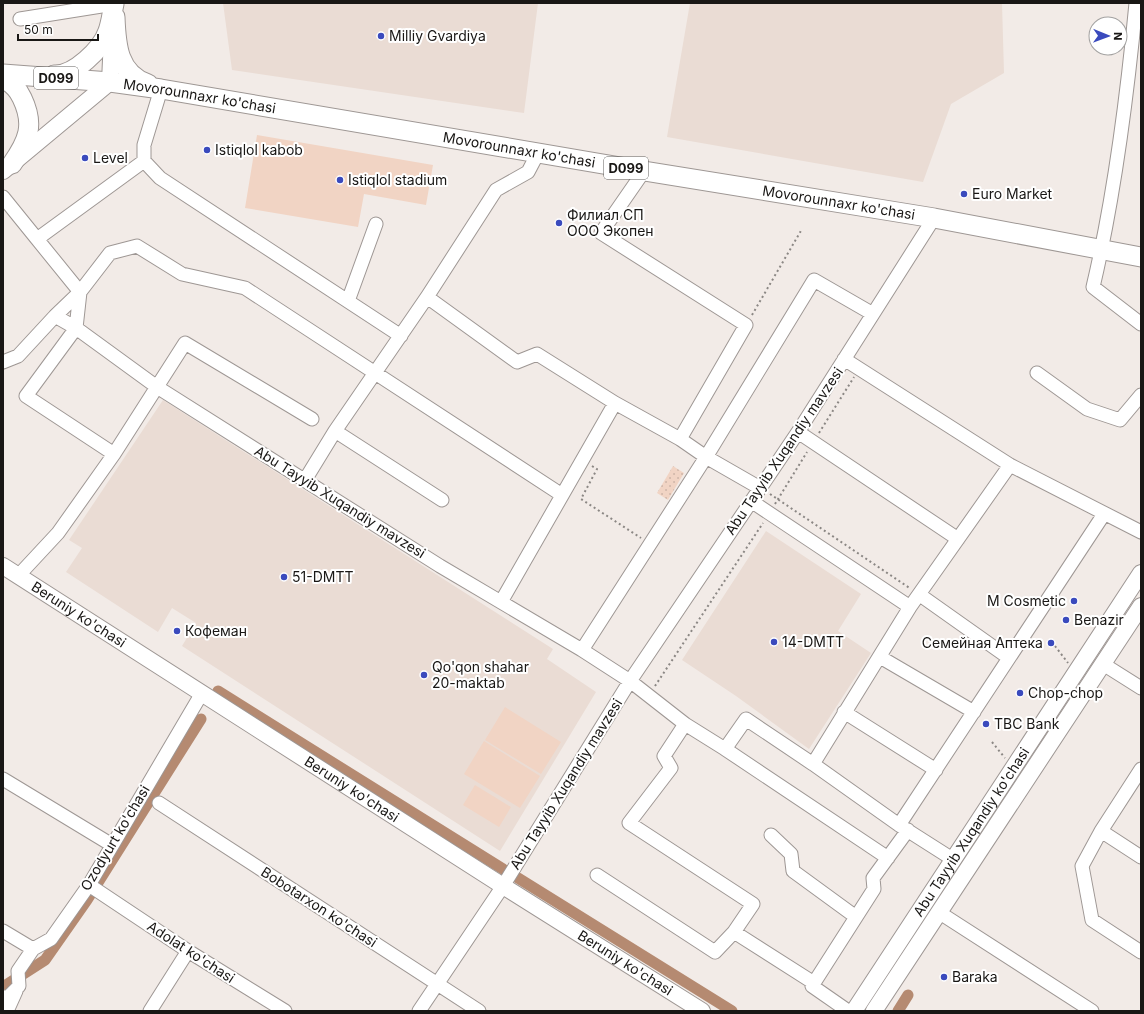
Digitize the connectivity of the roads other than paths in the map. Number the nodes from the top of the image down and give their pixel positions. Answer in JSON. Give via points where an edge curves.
{"nodes":[{"id":1,"x":114,"y":3,"type":"edge"},
{"id":2,"x":1136,"y":3,"type":"edge"},
{"id":3,"x":20,"y":19,"type":"dead end"},
{"id":4,"x":3,"y":74,"type":"edge"},
{"id":5,"x":3,"y":79,"type":"edge"},
{"id":6,"x":110,"y":82,"type":"junction"},
{"id":7,"x":161,"y":89,"type":"junction"},
{"id":8,"x":538,"y":153,"type":"junction"},
{"id":9,"x":144,"y":161,"type":"junction"},
{"id":10,"x":7,"y":167,"type":"edge"},
{"id":11,"x":644,"y":171,"type":"junction"},
{"id":12,"x":3,"y":197,"type":"edge"},
{"id":13,"x":934,"y":218,"type":"junction"},
{"id":14,"x":376,"y":224,"type":"dead end"},
{"id":15,"x":37,"y":239,"type":"junction"},
{"id":16,"x":1102,"y":249,"type":"junction"},
{"id":17,"x":1141,"y":257,"type":"edge"},
{"id":18,"x":80,"y":292,"type":"junction"},
{"id":19,"x":428,"y":297,"type":"junction"},
{"id":20,"x":348,"y":301,"type":"junction"},
{"id":21,"x":873,"y":314,"type":"junction"},
{"id":22,"x":55,"y":316,"type":"junction"},
{"id":23,"x":1141,"y":324,"type":"edge"},
{"id":24,"x":76,"y":328,"type":"junction"},
{"id":25,"x":401,"y":336,"type":"junction"},
{"id":26,"x":844,"y":359,"type":"junction"},
{"id":27,"x":3,"y":362,"type":"edge"},
{"id":28,"x":1036,"y":373,"type":"dead end"},
{"id":29,"x":375,"y":374,"type":"junction"},
{"id":30,"x":156,"y":387,"type":"junction"},
{"id":31,"x":1141,"y":395,"type":"edge"},
{"id":32,"x":615,"y":403,"type":"junction"},
{"id":33,"x":312,"y":419,"type":"dead end"},
{"id":34,"x":335,"y":431,"type":"junction"},
{"id":35,"x":798,"y":432,"type":"junction"},
{"id":36,"x":680,"y":439,"type":"junction"},
{"id":37,"x":114,"y":454,"type":"junction"},
{"id":38,"x":706,"y":457,"type":"junction"},
{"id":39,"x":1010,"y":465,"type":"junction"},
{"id":40,"x":305,"y":480,"type":"junction"},
{"id":41,"x":760,"y":488,"type":"junction"},
{"id":42,"x":562,"y":495,"type":"junction"},
{"id":43,"x":442,"y":500,"type":"dead end"},
{"id":44,"x":751,"y":501,"type":"junction"},
{"id":45,"x":1104,"y":514,"type":"junction"},
{"id":46,"x":1141,"y":532,"type":"edge"},
{"id":47,"x":958,"y":539,"type":"junction"},
{"id":48,"x":3,"y":566,"type":"edge"},
{"id":49,"x":1141,"y":573,"type":"edge"},
{"id":50,"x":18,"y":576,"type":"junction"},
{"id":51,"x":920,"y":595,"type":"junction"},
{"id":52,"x":501,"y":602,"type":"junction"},
{"id":53,"x":1141,"y":606,"type":"edge"},
{"id":54,"x":910,"y":608,"type":"junction"},
{"id":55,"x":582,"y":650,"type":"junction"},
{"id":56,"x":880,"y":657,"type":"junction"},
{"id":57,"x":1009,"y":658,"type":"junction"},
{"id":58,"x":1103,"y":664,"type":"junction"},
{"id":59,"x":630,"y":681,"type":"junction"},
{"id":60,"x":1141,"y":688,"type":"edge"},
{"id":61,"x":202,"y":693,"type":"junction"},
{"id":62,"x":844,"y":712,"type":"junction"},
{"id":63,"x":974,"y":712,"type":"junction"},
{"id":64,"x":685,"y":724,"type":"junction"},
{"id":65,"x":725,"y":748,"type":"junction"},
{"id":66,"x":812,"y":764,"type":"junction"},
{"id":67,"x":936,"y":770,"type":"junction"},
{"id":68,"x":1141,"y":771,"type":"edge"},
{"id":69,"x":3,"y":779,"type":"edge"},
{"id":70,"x":159,"y":803,"type":"dead end"},
{"id":71,"x":904,"y":828,"type":"junction"},
{"id":72,"x":1101,"y":831,"type":"junction"},
{"id":73,"x":771,"y":835,"type":"dead end"},
{"id":74,"x":112,"y":845,"type":"junction"},
{"id":75,"x":1141,"y":857,"type":"edge"},
{"id":76,"x":888,"y":858,"type":"junction"},
{"id":77,"x":954,"y":860,"type":"junction"},
{"id":78,"x":597,"y":875,"type":"dead end"},
{"id":79,"x":503,"y":886,"type":"junction"},
{"id":80,"x":93,"y":887,"type":"junction"},
{"id":81,"x":940,"y":912,"type":"junction"},
{"id":82,"x":856,"y":916,"type":"junction"},
{"id":83,"x":3,"y":932,"type":"edge"},
{"id":84,"x":734,"y":932,"type":"junction"},
{"id":85,"x":33,"y":949,"type":"junction"},
{"id":86,"x":188,"y":952,"type":"junction"},
{"id":87,"x":1141,"y":952,"type":"edge"},
{"id":88,"x":19,"y":980,"type":"junction"},
{"id":89,"x":814,"y":983,"type":"junction"},
{"id":90,"x":437,"y":984,"type":"junction"},
{"id":91,"x":3,"y":997,"type":"edge"},
{"id":92,"x":282,"y":1010,"type":"edge"},
{"id":93,"x":7,"y":1011,"type":"edge"},
{"id":94,"x":150,"y":1011,"type":"edge"},
{"id":95,"x":419,"y":1011,"type":"edge"},
{"id":96,"x":479,"y":1011,"type":"edge"},
{"id":97,"x":702,"y":1011,"type":"edge"},
{"id":98,"x":848,"y":1011,"type":"edge"},
{"id":99,"x":854,"y":1011,"type":"edge"},
{"id":100,"x":874,"y":1011,"type":"edge"},
{"id":101,"x":1092,"y":1011,"type":"edge"}],
"edges":[{"from":1,"to":3,"type":"street"},
{"from":1,"to":4,"type":"highway","via":[[107,33],[96,51],[80,66],[60,76]]},
{"from":1,"to":6,"type":"main road"},
{"from":1,"to":7,"type":"highway","via":[[118,50],[123,65],[138,81]]},
{"from":2,"to":16,"type":"street","via":[[1129,80]]},
{"from":4,"to":6,"type":"highway","number":"D099"},
{"from":5,"to":10,"type":"highway","via":[[18,90],[30,118],[25,142]]},
{"from":6,"to":7,"type":"highway","name":"Movorounnaxr ko'chasi","number":"D099"},
{"from":6,"to":10,"type":"main road"},
{"from":7,"to":8,"type":"highway","name":"Movorounnaxr ko'chasi","number":"D099"},
{"from":7,"to":9,"type":"street","via":[[144,145]]},
{"from":8,"to":11,"type":"highway","name":"Movorounnaxr ko'chasi","number":"D099"},
{"from":8,"to":19,"type":"street","via":[[528,172],[496,190]]},
{"from":9,"to":15,"type":"street"},
{"from":9,"to":20,"type":"street","via":[[160,178]]},
{"from":11,"to":13,"type":"highway","name":"Movorounnaxr ko'chasi","number":"D099"},
{"from":11,"to":36,"type":"street","via":[[601,233],[745,326]]},
{"from":12,"to":15,"type":"street"},
{"from":13,"to":16,"type":"highway","name":"Movorounnaxr ko'chasi","number":"D099"},
{"from":13,"to":21,"type":"street","name":"Abu Tayyib Xuqandiy mavzesi"},
{"from":14,"to":20,"type":"street"},
{"from":15,"to":18,"type":"street"},
{"from":16,"to":17,"type":"highway","name":"Movorounnaxr ko'chasi","number":"D099"},
{"from":16,"to":23,"type":"street","via":[[1093,287]]},
{"from":18,"to":22,"type":"street"},
{"from":18,"to":24,"type":"street"},
{"from":18,"to":29,"type":"street","via":[[110,253],[137,246],[182,274],[245,288]]},
{"from":19,"to":25,"type":"street"},
{"from":19,"to":32,"type":"street","via":[[517,362],[537,354]]},
{"from":20,"to":25,"type":"street"},
{"from":21,"to":26,"type":"street","name":"Abu Tayyib Xuqandiy mavzesi"},
{"from":21,"to":38,"type":"street","via":[[814,280]]},
{"from":22,"to":24,"type":"street","name":"Abu Tayyib Xuqandiy mavzesi"},
{"from":22,"to":27,"type":"street","via":[[18,356]]},
{"from":24,"to":30,"type":"street","name":"Abu Tayyib Xuqandiy mavzesi"},
{"from":24,"to":37,"type":"street","via":[[26,396]]},
{"from":25,"to":29,"type":"street"},
{"from":26,"to":35,"type":"street","name":"Abu Tayyib Xuqandiy mavzesi"},
{"from":26,"to":39,"type":"street"},
{"from":28,"to":31,"type":"street","via":[[1087,409],[1120,420]]},
{"from":29,"to":34,"type":"street"},
{"from":29,"to":42,"type":"street"},
{"from":30,"to":33,"type":"street","via":[[185,343]]},
{"from":30,"to":37,"type":"street"},
{"from":30,"to":40,"type":"street","name":"Abu Tayyib Xuqandiy mavzesi"},
{"from":32,"to":36,"type":"street"},
{"from":32,"to":42,"type":"street"},
{"from":34,"to":40,"type":"street"},
{"from":34,"to":43,"type":"street"},
{"from":35,"to":41,"type":"street","name":"Abu Tayyib Xuqandiy mavzesi"},
{"from":35,"to":47,"type":"street"},
{"from":36,"to":38,"type":"street"},
{"from":37,"to":50,"type":"street","via":[[58,533]]},
{"from":38,"to":41,"type":"street"},
{"from":38,"to":55,"type":"street"},
{"from":39,"to":45,"type":"street"},
{"from":39,"to":47,"type":"street"},
{"from":40,"to":52,"type":"street","name":"Abu Tayyib Xuqandiy mavzesi"},
{"from":41,"to":44,"type":"street","name":"Abu Tayyib Xuqandiy mavzesi"},
{"from":42,"to":52,"type":"street"},
{"from":44,"to":54,"type":"street"},
{"from":44,"to":59,"type":"street","name":"Abu Tayyib Xuqandiy mavzesi"},
{"from":45,"to":46,"type":"street"},
{"from":45,"to":57,"type":"street"},
{"from":47,"to":51,"type":"street"},
{"from":48,"to":50,"type":"main road","name":"Beruniy ko'chasi"},
{"from":49,"to":77,"type":"main road","name":"Abu Tayyib Xuqandiy ko'chasi"},
{"from":50,"to":61,"type":"main road","name":"Beruniy ko'chasi"},
{"from":51,"to":54,"type":"street"},
{"from":51,"to":57,"type":"street"},
{"from":52,"to":55,"type":"street","name":"Abu Tayyib Xuqandiy mavzesi"},
{"from":53,"to":58,"type":"main road"},
{"from":54,"to":56,"type":"street"},
{"from":55,"to":59,"type":"street","name":"Abu Tayyib Xuqandiy mavzesi"},
{"from":56,"to":62,"type":"street"},
{"from":56,"to":63,"type":"street"},
{"from":57,"to":63,"type":"street"},
{"from":58,"to":60,"type":"street"},
{"from":58,"to":81,"type":"main road"},
{"from":59,"to":64,"type":"street"},
{"from":59,"to":79,"type":"street","name":"Abu Tayyib Xuqandiy mavzesi"},
{"from":61,"to":74,"type":"street","name":"Ozodyurt ko'chasi"},
{"from":61,"to":79,"type":"main road","name":"Beruniy ko'chasi"},
{"from":62,"to":66,"type":"street"},
{"from":62,"to":67,"type":"street"},
{"from":63,"to":67,"type":"street"},
{"from":64,"to":65,"type":"street"},
{"from":64,"to":84,"type":"street","via":[[664,756],[671,768],[629,824],[753,904]]},
{"from":65,"to":66,"type":"street","via":[[746,719]]},
{"from":65,"to":76,"type":"street"},
{"from":66,"to":71,"type":"street"},
{"from":67,"to":71,"type":"street"},
{"from":68,"to":72,"type":"street"},
{"from":69,"to":74,"type":"street"},
{"from":70,"to":90,"type":"street","name":"Bobotarxon ko'chasi"},
{"from":71,"to":76,"type":"street"},
{"from":71,"to":77,"type":"street"},
{"from":72,"to":75,"type":"street"},
{"from":72,"to":87,"type":"street","via":[[1082,866],[1089,914],[1092,920]]},
{"from":73,"to":82,"type":"street","via":[[791,854],[793,871]]},
{"from":74,"to":80,"type":"street","name":"Ozodyurt ko'chasi"},
{"from":76,"to":82,"type":"street","via":[[873,878],[874,889]]},
{"from":77,"to":99,"type":"main road","name":"Abu Tayyib Xuqandiy ko'chasi"},
{"from":78,"to":84,"type":"street","via":[[715,952]]},
{"from":79,"to":90,"type":"street","name":"Abu Tayyib Xuqandiy mavzesi"},
{"from":79,"to":97,"type":"main road","name":"Beruniy ko'chasi"},
{"from":80,"to":85,"type":"street","name":"Ozodyurt ko'chasi","via":[[51,939]]},
{"from":80,"to":86,"type":"street","name":"Adolat ko'chasi"},
{"from":81,"to":100,"type":"main road"},
{"from":81,"to":101,"type":"street"},
{"from":82,"to":89,"type":"street"},
{"from":83,"to":85,"type":"street"},
{"from":84,"to":89,"type":"street"},
{"from":85,"to":88,"type":"street","name":"Ozodyurt ko'chasi"},
{"from":86,"to":92,"type":"street","name":"Adolat ko'chasi"},
{"from":86,"to":94,"type":"street"},
{"from":88,"to":91,"type":"street","via":[[8,997]]},
{"from":88,"to":93,"type":"street","name":"Ozodyurt ko'chasi"},
{"from":89,"to":98,"type":"street","via":[[812,986]]},
{"from":90,"to":95,"type":"street","name":"Abu Tayyib Xuqandiy mavzesi"},
{"from":90,"to":96,"type":"street","name":"Bobotarxon ko'chasi"}]}
